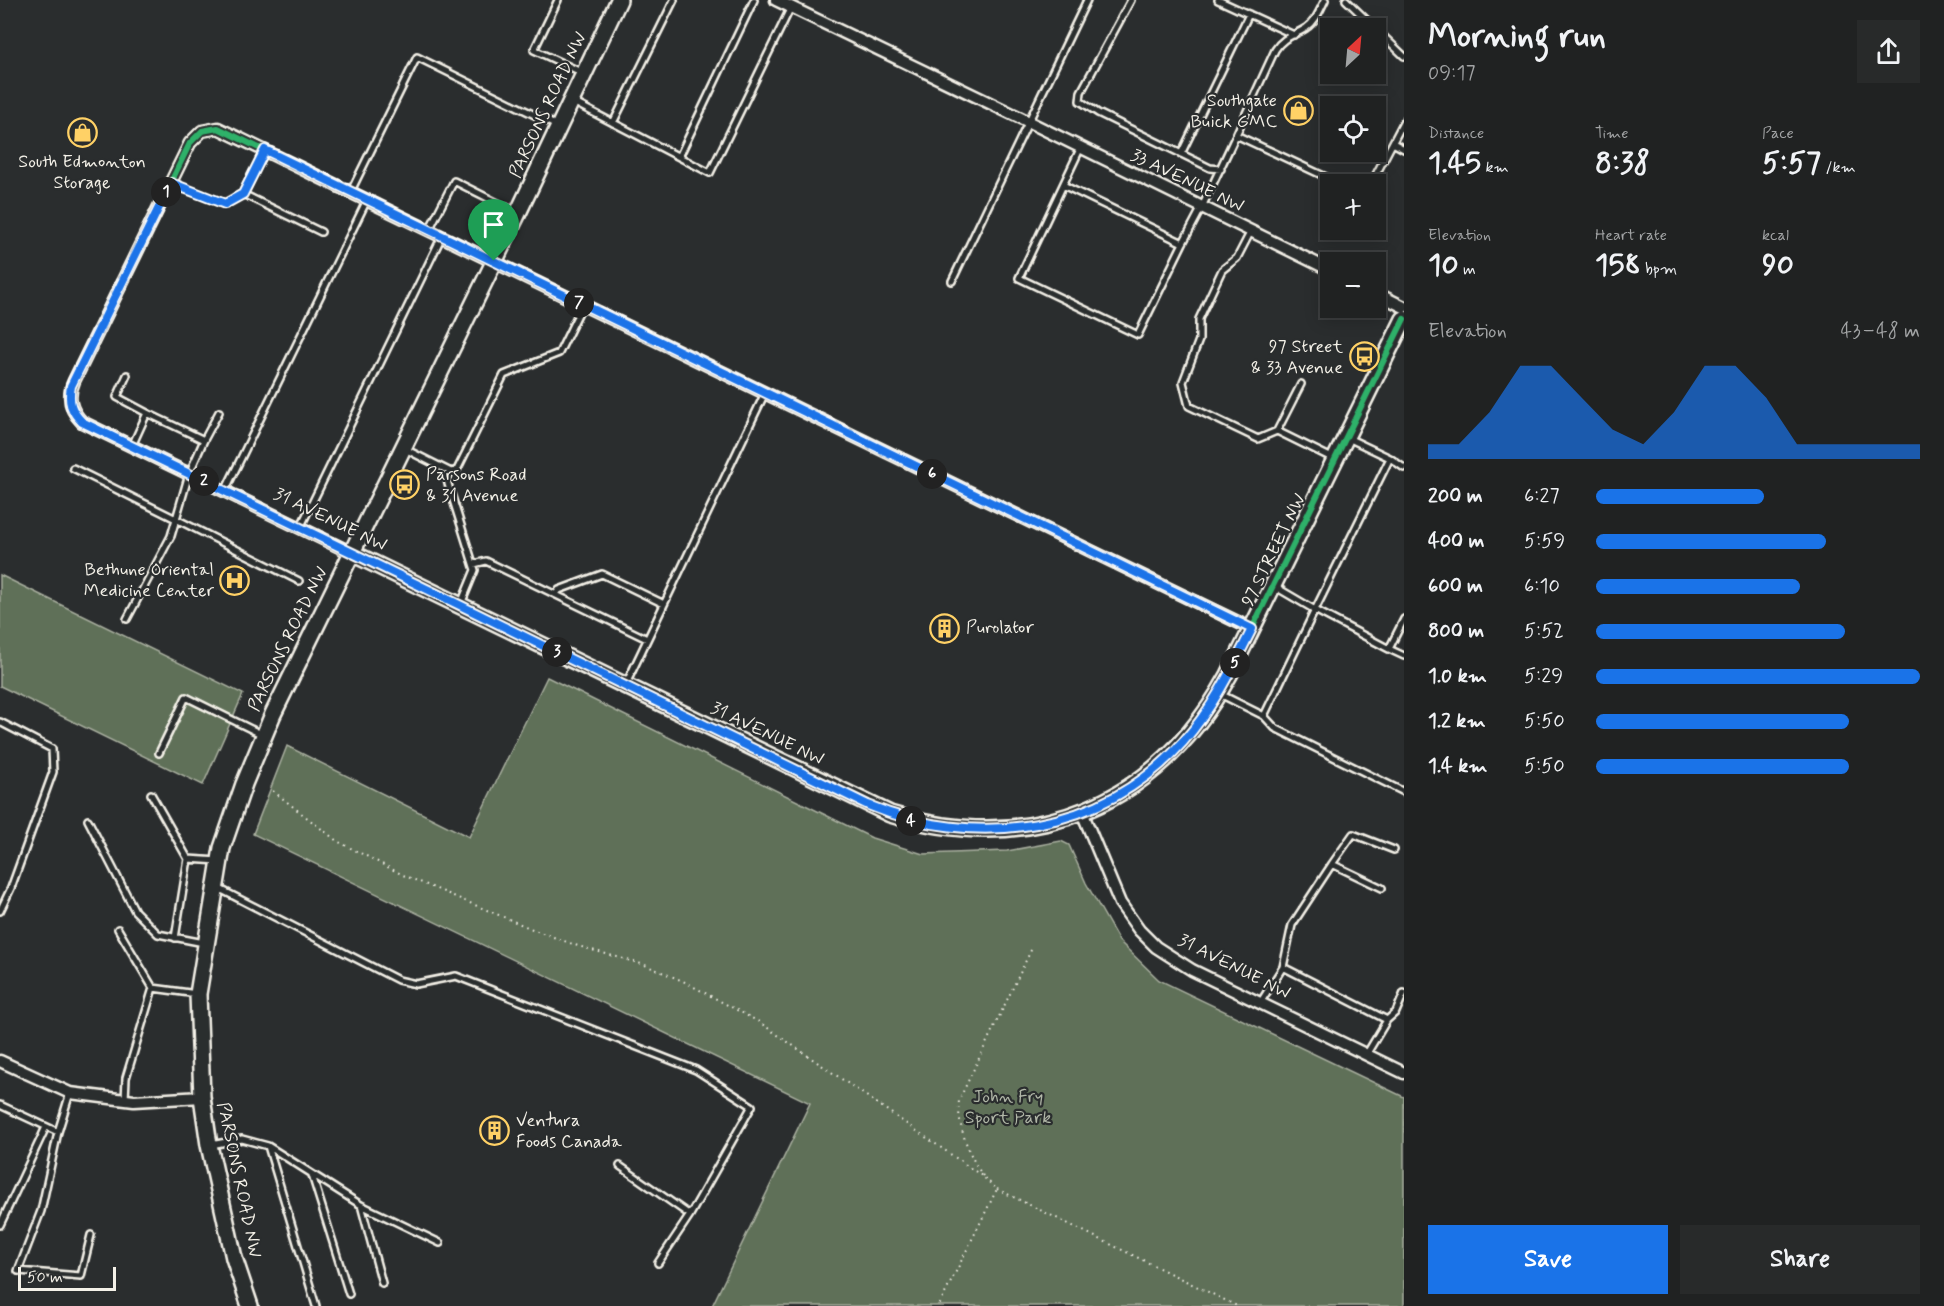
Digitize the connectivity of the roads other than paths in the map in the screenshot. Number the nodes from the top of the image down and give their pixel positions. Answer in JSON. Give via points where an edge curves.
{"nodes":[{"id":1,"x":558,"y":0,"type":"edge"},
{"id":2,"x":674,"y":0,"type":"edge"},
{"id":3,"x":754,"y":0,"type":"edge"},
{"id":4,"x":776,"y":0,"type":"edge"},
{"id":5,"x":1087,"y":0,"type":"edge"},
{"id":6,"x":1131,"y":0,"type":"edge"},
{"id":7,"x":1218,"y":0,"type":"edge"},
{"id":8,"x":1325,"y":0,"type":"edge"},
{"id":9,"x":1346,"y":0,"type":"edge"},
{"id":10,"x":616,"y":1,"type":"edge"},
{"id":11,"x":791,"y":7,"type":"junction"},
{"id":12,"x":1249,"y":14,"type":"junction"},
{"id":13,"x":1294,"y":34,"type":"junction"},
{"id":14,"x":1404,"y":56,"type":"edge"},
{"id":15,"x":584,"y":74,"type":"junction"},
{"id":16,"x":571,"y":101,"type":"junction"},
{"id":17,"x":1404,"y":121,"type":"edge"},
{"id":18,"x":1029,"y":122,"type":"junction"},
{"id":19,"x":614,"y":123,"type":"junction"},
{"id":20,"x":559,"y":127,"type":"junction"},
{"id":21,"x":1236,"y":135,"type":"junction"},
{"id":22,"x":1393,"y":143,"type":"junction"},
{"id":23,"x":1081,"y":147,"type":"junction"},
{"id":24,"x":1404,"y":148,"type":"edge"},
{"id":25,"x":265,"y":150,"type":"junction"},
{"id":26,"x":1181,"y":154,"type":"junction"},
{"id":27,"x":679,"y":157,"type":"junction"},
{"id":28,"x":1221,"y":169,"type":"junction"},
{"id":29,"x":1320,"y":174,"type":"edge"},
{"id":30,"x":1376,"y":174,"type":"edge"},
{"id":31,"x":171,"y":183,"type":"junction"},
{"id":32,"x":1063,"y":185,"type":"junction"},
{"id":33,"x":350,"y":192,"type":"junction"},
{"id":34,"x":243,"y":194,"type":"junction"},
{"id":35,"x":367,"y":200,"type":"junction"},
{"id":36,"x":1202,"y":207,"type":"junction"},
{"id":37,"x":518,"y":213,"type":"junction"},
{"id":38,"x":429,"y":230,"type":"junction"},
{"id":39,"x":321,"y":231,"type":"dead end"},
{"id":40,"x":1251,"y":231,"type":"junction"},
{"id":41,"x":442,"y":236,"type":"junction"},
{"id":42,"x":1183,"y":243,"type":"junction"},
{"id":43,"x":494,"y":261,"type":"junction"},
{"id":44,"x":1320,"y":265,"type":"edge"},
{"id":45,"x":952,"y":281,"type":"dead end"},
{"id":46,"x":1386,"y":298,"type":"edge"},
{"id":47,"x":583,"y":304,"type":"junction"},
{"id":48,"x":1404,"y":307,"type":"edge"},
{"id":49,"x":1404,"y":319,"type":"edge"},
{"id":50,"x":1399,"y":340,"type":"edge"},
{"id":51,"x":127,"y":375,"type":"dead end"},
{"id":52,"x":1301,"y":384,"type":"dead end"},
{"id":53,"x":765,"y":393,"type":"junction"},
{"id":54,"x":219,"y":412,"type":"dead end"},
{"id":55,"x":147,"y":413,"type":"junction"},
{"id":56,"x":1278,"y":431,"type":"junction"},
{"id":57,"x":1346,"y":437,"type":"junction"},
{"id":58,"x":204,"y":440,"type":"junction"},
{"id":59,"x":132,"y":446,"type":"junction"},
{"id":60,"x":403,"y":448,"type":"junction"},
{"id":61,"x":1390,"y":458,"type":"junction"},
{"id":62,"x":1335,"y":460,"type":"junction"},
{"id":63,"x":74,"y":468,"type":"dead end"},
{"id":64,"x":1404,"y":468,"type":"edge"},
{"id":65,"x":450,"y":472,"type":"junction"},
{"id":66,"x":189,"y":474,"type":"junction"},
{"id":67,"x":225,"y":491,"type":"junction"},
{"id":68,"x":176,"y":519,"type":"junction"},
{"id":69,"x":300,"y":528,"type":"junction"},
{"id":70,"x":352,"y":553,"type":"junction"},
{"id":71,"x":474,"y":564,"type":"junction"},
{"id":72,"x":299,"y":581,"type":"dead end"},
{"id":73,"x":1273,"y":585,"type":"junction"},
{"id":74,"x":556,"y":594,"type":"junction"},
{"id":75,"x":664,"y":604,"type":"junction"},
{"id":76,"x":460,"y":605,"type":"junction"},
{"id":77,"x":1315,"y":610,"type":"junction"},
{"id":78,"x":128,"y":619,"type":"dead end"},
{"id":79,"x":1404,"y":619,"type":"edge"},
{"id":80,"x":1252,"y":629,"type":"junction"},
{"id":81,"x":647,"y":639,"type":"junction"},
{"id":82,"x":1389,"y":649,"type":"junction"},
{"id":83,"x":1404,"y":656,"type":"edge"},
{"id":84,"x":625,"y":686,"type":"junction"},
{"id":85,"x":1219,"y":693,"type":"junction"},
{"id":86,"x":1264,"y":716,"type":"junction"},
{"id":87,"x":0,"y":722,"type":"edge"},
{"id":88,"x":264,"y":735,"type":"junction"},
{"id":89,"x":159,"y":753,"type":"dead end"},
{"id":90,"x":1404,"y":792,"type":"edge"},
{"id":91,"x":151,"y":794,"type":"dead end"},
{"id":92,"x":1082,"y":812,"type":"junction"},
{"id":93,"x":88,"y":820,"type":"dead end"},
{"id":94,"x":1394,"y":850,"type":"dead end"},
{"id":95,"x":189,"y":859,"type":"junction"},
{"id":96,"x":220,"y":861,"type":"junction"},
{"id":97,"x":1332,"y":864,"type":"junction"},
{"id":98,"x":215,"y":886,"type":"junction"},
{"id":99,"x":1382,"y":888,"type":"dead end"},
{"id":100,"x":0,"y":911,"type":"edge"},
{"id":101,"x":118,"y":929,"type":"dead end"},
{"id":102,"x":175,"y":938,"type":"junction"},
{"id":103,"x":206,"y":943,"type":"junction"},
{"id":104,"x":1283,"y":968,"type":"junction"},
{"id":105,"x":153,"y":988,"type":"junction"},
{"id":106,"x":1404,"y":993,"type":"edge"},
{"id":107,"x":198,"y":994,"type":"junction"},
{"id":108,"x":1260,"y":1003,"type":"junction"},
{"id":109,"x":1387,"y":1020,"type":"junction"},
{"id":110,"x":1366,"y":1055,"type":"junction"},
{"id":111,"x":1,"y":1064,"type":"edge"},
{"id":112,"x":1404,"y":1073,"type":"edge"},
{"id":113,"x":70,"y":1093,"type":"junction"},
{"id":114,"x":202,"y":1097,"type":"junction"},
{"id":115,"x":125,"y":1100,"type":"junction"},
{"id":116,"x":0,"y":1105,"type":"edge"},
{"id":117,"x":46,"y":1127,"type":"junction"},
{"id":118,"x":58,"y":1132,"type":"junction"},
{"id":119,"x":209,"y":1145,"type":"junction"},
{"id":120,"x":268,"y":1146,"type":"junction"},
{"id":121,"x":620,"y":1166,"type":"dead end"},
{"id":122,"x":312,"y":1175,"type":"junction"},
{"id":123,"x":361,"y":1205,"type":"junction"},
{"id":124,"x":690,"y":1215,"type":"junction"},
{"id":125,"x":0,"y":1225,"type":"edge"},
{"id":126,"x":91,"y":1236,"type":"dead end"},
{"id":127,"x":440,"y":1243,"type":"dead end"},
{"id":128,"x":658,"y":1263,"type":"dead end"},
{"id":129,"x":382,"y":1282,"type":"dead end"},
{"id":130,"x":349,"y":1294,"type":"dead end"},
{"id":131,"x":250,"y":1306,"type":"edge"},
{"id":132,"x":316,"y":1306,"type":"edge"}],
"edges":[{"from":1,"to":15,"type":"lane","via":[[534,50]]},
{"from":2,"to":19,"type":"lane"},
{"from":3,"to":27,"type":"lane"},
{"from":4,"to":11,"type":"street","name":"33 AVENUE NW"},
{"from":5,"to":18,"type":"lane"},
{"from":6,"to":26,"type":"lane","via":[[1081,92],[1080,101]]},
{"from":7,"to":12,"type":"lane"},
{"from":8,"to":13,"type":"lane","via":[[1315,20]]},
{"from":9,"to":14,"type":"lane"},
{"from":10,"to":15,"type":"main road","name":"PARSONS ROAD NW"},
{"from":11,"to":18,"type":"street","name":"33 AVENUE NW"},
{"from":11,"to":27,"type":"lane","via":[[710,173]]},
{"from":12,"to":13,"type":"lane"},
{"from":12,"to":26,"type":"lane"},
{"from":13,"to":21,"type":"lane","via":[[1281,41],[1275,50]]},
{"from":15,"to":16,"type":"main road","name":"PARSONS ROAD NW"},
{"from":16,"to":19,"type":"lane"},
{"from":16,"to":20,"type":"main road","name":"PARSONS ROAD NW"},
{"from":17,"to":22,"type":"lane"},
{"from":18,"to":23,"type":"street","name":"33 AVENUE NW"},
{"from":18,"to":45,"type":"lane"},
{"from":19,"to":27,"type":"lane"},
{"from":20,"to":33,"type":"lane","via":[[417,57]]},
{"from":20,"to":37,"type":"main road","name":"PARSONS ROAD NW"},
{"from":21,"to":28,"type":"lane"},
{"from":21,"to":29,"type":"lane"},
{"from":22,"to":24,"type":"lane"},
{"from":22,"to":30,"type":"lane"},
{"from":23,"to":32,"type":"lane"},
{"from":23,"to":36,"type":"street","name":"33 AVENUE NW"},
{"from":25,"to":31,"type":"street","via":[[218,128],[202,130],[190,143]]},
{"from":25,"to":33,"type":"street"},
{"from":25,"to":34,"type":"lane"},
{"from":26,"to":28,"type":"lane"},
{"from":28,"to":36,"type":"lane"},
{"from":31,"to":34,"type":"lane","via":[[225,204]]},
{"from":31,"to":59,"type":"street","name":"31 AVENUE NW","via":[[74,381],[69,402],[82,422]]},
{"from":32,"to":42,"type":"lane"},
{"from":32,"to":42,"type":"lane","via":[[1019,278],[1138,335]]},
{"from":33,"to":35,"type":"street"},
{"from":34,"to":39,"type":"lane"},
{"from":35,"to":38,"type":"street"},
{"from":35,"to":67,"type":"lane"},
{"from":36,"to":40,"type":"street","name":"33 AVENUE NW"},
{"from":36,"to":42,"type":"lane"},
{"from":37,"to":38,"type":"lane","via":[[454,181]]},
{"from":37,"to":43,"type":"main road","name":"PARSONS ROAD NW"},
{"from":38,"to":41,"type":"street"},
{"from":40,"to":44,"type":"street","name":"33 AVENUE NW"},
{"from":40,"to":56,"type":"lane","via":[[1237,258],[1222,270],[1199,319],[1199,340],[1183,382],[1189,406],[1258,439]]},
{"from":41,"to":43,"type":"street"},
{"from":41,"to":69,"type":"lane"},
{"from":43,"to":47,"type":"street"},
{"from":43,"to":60,"type":"main road","name":"PARSONS ROAD NW"},
{"from":46,"to":48,"type":"street"},
{"from":47,"to":53,"type":"street"},
{"from":47,"to":65,"type":"lane","via":[[559,353],[504,375],[459,467]]},
{"from":49,"to":50,"type":"main road","name":"97 STREET NW"},
{"from":50,"to":57,"type":"main road","name":"97 STREET NW"},
{"from":51,"to":55,"type":"lane","via":[[117,397]]},
{"from":52,"to":56,"type":"lane"},
{"from":53,"to":75,"type":"lane"},
{"from":53,"to":80,"type":"street"},
{"from":54,"to":58,"type":"lane"},
{"from":55,"to":58,"type":"lane"},
{"from":55,"to":59,"type":"lane"},
{"from":56,"to":62,"type":"lane"},
{"from":57,"to":61,"type":"lane"},
{"from":57,"to":62,"type":"main road","name":"97 STREET NW"},
{"from":58,"to":66,"type":"lane"},
{"from":59,"to":66,"type":"street","name":"31 AVENUE NW"},
{"from":60,"to":65,"type":"lane"},
{"from":60,"to":70,"type":"main road","name":"PARSONS ROAD NW"},
{"from":61,"to":64,"type":"lane"},
{"from":61,"to":77,"type":"lane"},
{"from":62,"to":73,"type":"main road","name":"97 STREET NW"},
{"from":63,"to":68,"type":"lane"},
{"from":65,"to":71,"type":"lane","via":[[448,484]]},
{"from":66,"to":67,"type":"street","name":"31 AVENUE NW"},
{"from":66,"to":68,"type":"lane"},
{"from":67,"to":69,"type":"street","name":"31 AVENUE NW"},
{"from":68,"to":72,"type":"lane"},
{"from":68,"to":78,"type":"lane"},
{"from":69,"to":70,"type":"street","name":"31 AVENUE NW"},
{"from":70,"to":76,"type":"main road","name":"31 AVENUE NW"},
{"from":70,"to":88,"type":"main road","name":"PARSONS ROAD NW"},
{"from":71,"to":74,"type":"lane","via":[[486,561]]},
{"from":71,"to":76,"type":"lane","via":[[475,574]]},
{"from":73,"to":77,"type":"lane"},
{"from":73,"to":80,"type":"main road","name":"97 STREET NW"},
{"from":74,"to":75,"type":"lane","via":[[602,574]]},
{"from":74,"to":81,"type":"lane"},
{"from":75,"to":81,"type":"lane"},
{"from":76,"to":84,"type":"main road","name":"31 AVENUE NW"},
{"from":77,"to":82,"type":"lane"},
{"from":77,"to":86,"type":"lane"},
{"from":79,"to":82,"type":"lane"},
{"from":80,"to":85,"type":"main road","name":"97 STREET NW"},
{"from":81,"to":84,"type":"lane"},
{"from":82,"to":83,"type":"lane"},
{"from":84,"to":92,"type":"main road","name":"31 AVENUE NW","via":[[868,805],[912,821],[997,830]]},
{"from":85,"to":86,"type":"lane"},
{"from":85,"to":92,"type":"main road","name":"97 STREET NW","via":[[1194,729],[1160,765],[1126,790]]},
{"from":86,"to":90,"type":"lane","via":[[1275,728]]},
{"from":87,"to":100,"type":"lane","via":[[52,749],[53,772]]},
{"from":88,"to":89,"type":"lane","via":[[186,697]]},
{"from":88,"to":96,"type":"main road","name":"PARSONS ROAD NW"},
{"from":91,"to":95,"type":"lane"},
{"from":92,"to":108,"type":"street","name":"31 AVENUE NW","via":[[1120,903],[1139,930],[1173,959]]},
{"from":93,"to":102,"type":"lane","via":[[135,911],[158,934]]},
{"from":94,"to":97,"type":"lane","via":[[1353,834]]},
{"from":95,"to":96,"type":"lane"},
{"from":95,"to":102,"type":"lane"},
{"from":96,"to":98,"type":"main road","name":"PARSONS ROAD NW"},
{"from":97,"to":99,"type":"lane"},
{"from":97,"to":104,"type":"lane","via":[[1292,926]]},
{"from":98,"to":103,"type":"main road","name":"PARSONS ROAD NW"},
{"from":98,"to":124,"type":"lane","via":[[399,980],[416,984],[456,976],[696,1070],[752,1106]]},
{"from":101,"to":105,"type":"lane"},
{"from":102,"to":103,"type":"lane"},
{"from":103,"to":107,"type":"main road","name":"PARSONS ROAD NW"},
{"from":104,"to":108,"type":"lane"},
{"from":104,"to":109,"type":"lane"},
{"from":105,"to":107,"type":"lane"},
{"from":105,"to":115,"type":"lane","via":[[126,1078]]},
{"from":106,"to":109,"type":"lane"},
{"from":107,"to":114,"type":"main road","name":"PARSONS ROAD NW"},
{"from":108,"to":110,"type":"street","name":"31 AVENUE NW"},
{"from":109,"to":110,"type":"lane"},
{"from":110,"to":112,"type":"street","name":"31 AVENUE NW"},
{"from":111,"to":113,"type":"street"},
{"from":113,"to":115,"type":"street"},
{"from":113,"to":118,"type":"lane"},
{"from":114,"to":115,"type":"street"},
{"from":114,"to":119,"type":"main road","name":"PARSONS ROAD NW"},
{"from":116,"to":117,"type":"lane"},
{"from":117,"to":118,"type":"lane"},
{"from":117,"to":125,"type":"lane"},
{"from":118,"to":126,"type":"lane","via":[[41,1211],[18,1271],[81,1276]]},
{"from":119,"to":120,"type":"lane","via":[[242,1139]]},
{"from":119,"to":131,"type":"main road","name":"PARSONS ROAD NW","via":[[234,1258]]},
{"from":120,"to":122,"type":"lane"},
{"from":120,"to":132,"type":"lane"},
{"from":121,"to":124,"type":"lane"},
{"from":122,"to":123,"type":"lane"},
{"from":122,"to":130,"type":"lane"},
{"from":123,"to":127,"type":"lane"},
{"from":123,"to":129,"type":"lane"},
{"from":124,"to":128,"type":"lane"}]}
